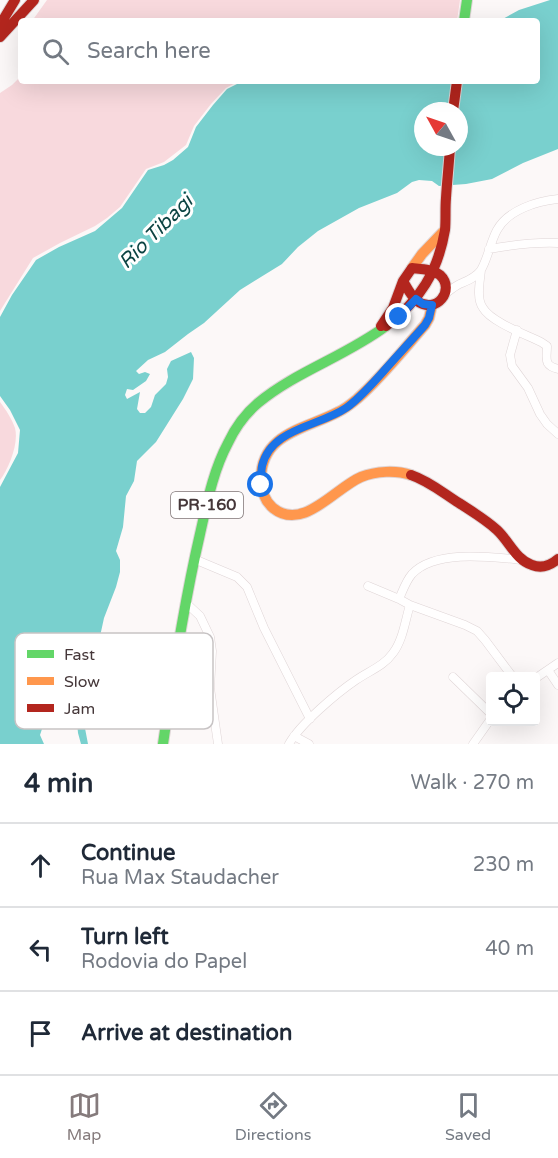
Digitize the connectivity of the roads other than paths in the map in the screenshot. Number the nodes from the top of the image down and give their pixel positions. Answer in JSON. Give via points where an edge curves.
{"nodes":[{"id":1,"x":15,"y":0,"type":"edge"},
{"id":2,"x":34,"y":0,"type":"edge"},
{"id":3,"x":466,"y":0,"type":"edge"},
{"id":4,"x":464,"y":18,"type":"edge"},
{"id":5,"x":0,"y":25,"type":"edge"},
{"id":6,"x":0,"y":36,"type":"edge"},
{"id":7,"x":457,"y":84,"type":"edge"},
{"id":8,"x":454,"y":102,"type":"edge"},
{"id":9,"x":449,"y":156,"type":"edge"},
{"id":10,"x":558,"y":199,"type":"edge"},
{"id":11,"x":445,"y":230,"type":"junction"},
{"id":12,"x":558,"y":243,"type":"edge"},
{"id":13,"x":489,"y":249,"type":"junction"},
{"id":14,"x":412,"y":268,"type":"junction"},
{"id":15,"x":481,"y":270,"type":"junction"},
{"id":16,"x":434,"y":272,"type":"junction"},
{"id":17,"x":403,"y":281,"type":"junction"},
{"id":18,"x":446,"y":281,"type":"junction"},
{"id":19,"x":461,"y":283,"type":"junction"},
{"id":20,"x":446,"y":293,"type":"junction"},
{"id":21,"x":416,"y":299,"type":"junction"},
{"id":22,"x":432,"y":305,"type":"junction"},
{"id":23,"x":518,"y":330,"type":"junction"},
{"id":24,"x":368,"y":340,"type":"junction"},
{"id":25,"x":558,"y":369,"type":"edge"},
{"id":26,"x":558,"y":434,"type":"edge"},
{"id":27,"x":194,"y":559,"type":"junction"},
{"id":28,"x":522,"y":560,"type":"junction"},
{"id":29,"x":558,"y":560,"type":"edge"},
{"id":30,"x":368,"y":586,"type":"dead end"},
{"id":31,"x":399,"y":599,"type":"junction"},
{"id":32,"x":186,"y":603,"type":"junction"},
{"id":33,"x":410,"y":605,"type":"junction"},
{"id":34,"x":181,"y":633,"type":"edge"},
{"id":35,"x":208,"y":633,"type":"edge"},
{"id":36,"x":554,"y":666,"type":"edge"},
{"id":37,"x":509,"y":672,"type":"edge"},
{"id":38,"x":540,"y":675,"type":"edge"},
{"id":39,"x":453,"y":677,"type":"dead end"},
{"id":40,"x":558,"y":685,"type":"edge"},
{"id":41,"x":486,"y":708,"type":"edge"},
{"id":42,"x":213,"y":709,"type":"edge"},
{"id":43,"x":310,"y":719,"type":"junction"},
{"id":44,"x":486,"y":726,"type":"edge"},
{"id":45,"x":165,"y":729,"type":"edge"},
{"id":46,"x":294,"y":736,"type":"junction"},
{"id":47,"x":163,"y":744,"type":"edge"},
{"id":48,"x":218,"y":744,"type":"edge"},
{"id":49,"x":289,"y":744,"type":"edge"},
{"id":50,"x":309,"y":744,"type":"edge"},
{"id":51,"x":473,"y":744,"type":"edge"}],
"edges":[{"from":1,"to":5,"type":"main road"},
{"from":2,"to":6,"type":"main road"},
{"from":3,"to":4,"type":"main road"},
{"from":7,"to":8,"type":"main road"},
{"from":9,"to":11,"type":"main road","number":"PR-160"},
{"from":10,"to":13,"type":"street","via":[[543,201],[508,217]]},
{"from":11,"to":14,"type":"main road"},
{"from":11,"to":16,"type":"main road","number":"PR-160"},
{"from":12,"to":13,"type":"street"},
{"from":13,"to":15,"type":"street"},
{"from":14,"to":16,"type":"main road"},
{"from":14,"to":17,"type":"main road"},
{"from":15,"to":19,"type":"street"},
{"from":15,"to":23,"type":"street","via":[[482,308]]},
{"from":16,"to":18,"type":"main road"},
{"from":16,"to":21,"type":"main road","number":"PR-160"},
{"from":17,"to":21,"type":"main road"},
{"from":17,"to":24,"type":"main road","via":[[393,308]]},
{"from":18,"to":19,"type":"street"},
{"from":18,"to":20,"type":"main road"},
{"from":19,"to":20,"type":"street"},
{"from":20,"to":22,"type":"main road"},
{"from":21,"to":22,"type":"main road"},
{"from":21,"to":24,"type":"main road","number":"PR-160"},
{"from":22,"to":28,"type":"main road","via":[[425,325],[368,388],[345,408],[278,441],[262,466],[265,500],[276,512],[295,516],[360,477],[406,473],[429,483],[497,531]]},
{"from":23,"to":25,"type":"street","via":[[547,345],[547,364]]},
{"from":23,"to":26,"type":"street","via":[[510,355],[512,366],[540,414]]},
{"from":24,"to":27,"type":"main road","number":"PR-160","via":[[269,393],[248,413],[223,453]]},
{"from":27,"to":32,"type":"main road","number":"PR-160"},
{"from":27,"to":43,"type":"street","via":[[237,577],[248,587]]},
{"from":28,"to":29,"type":"main road","via":[[542,567]]},
{"from":28,"to":31,"type":"street","via":[[472,556],[432,562],[414,572]]},
{"from":30,"to":31,"type":"street"},
{"from":31,"to":33,"type":"street"},
{"from":32,"to":34,"type":"main road","number":"PR-160"},
{"from":32,"to":35,"type":"street","via":[[200,616]]},
{"from":33,"to":37,"type":"street","via":[[477,632]]},
{"from":33,"to":43,"type":"street","via":[[392,655],[347,686]]},
{"from":36,"to":38,"type":"street"},
{"from":36,"to":40,"type":"street"},
{"from":39,"to":41,"type":"street"},
{"from":42,"to":48,"type":"street"},
{"from":43,"to":46,"type":"street"},
{"from":44,"to":51,"type":"street"},
{"from":45,"to":47,"type":"main road","number":"PR-160"},
{"from":46,"to":49,"type":"street"},
{"from":46,"to":50,"type":"street"}]}
